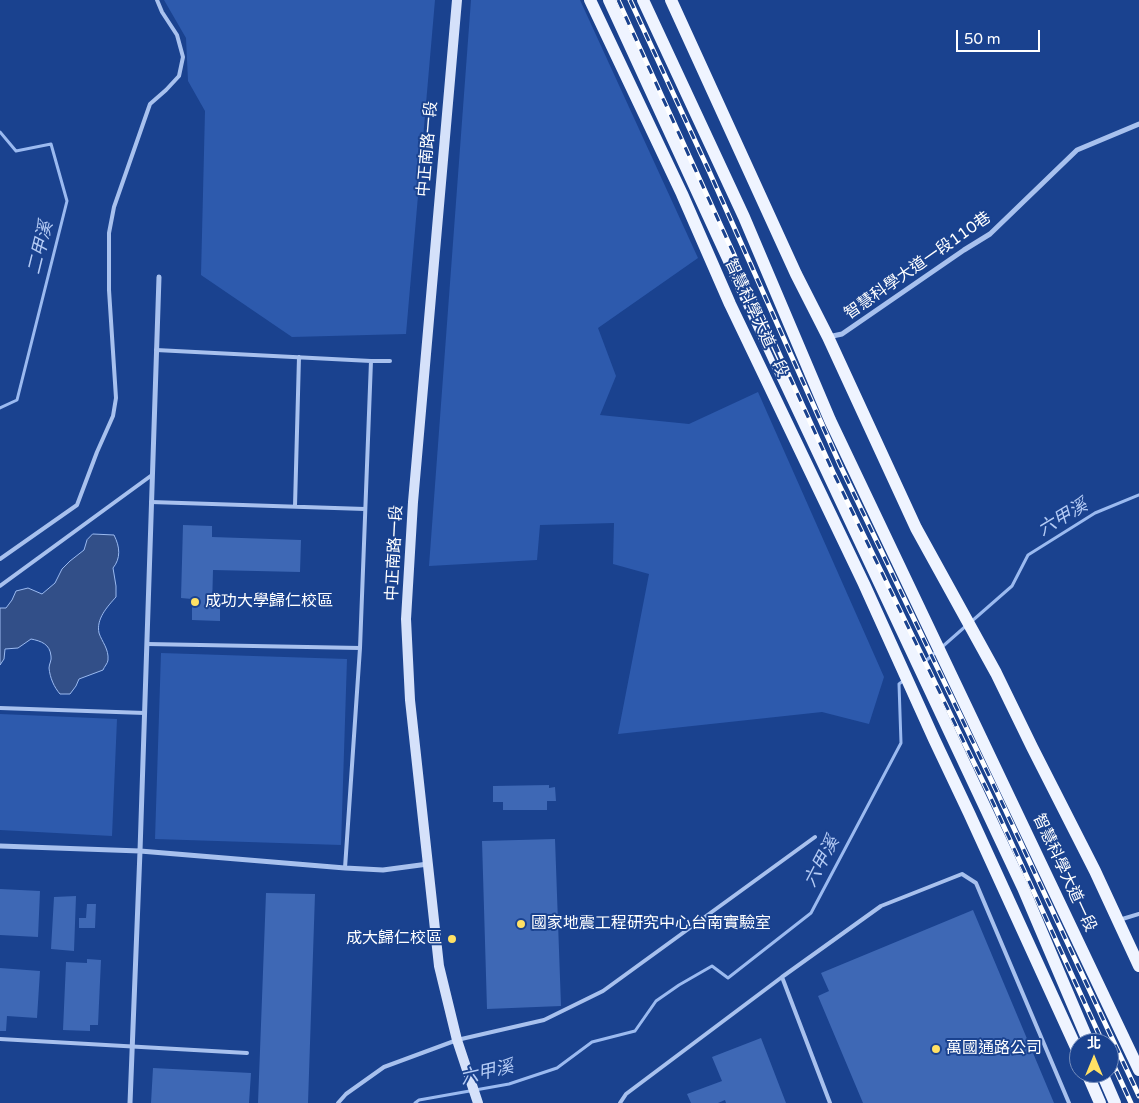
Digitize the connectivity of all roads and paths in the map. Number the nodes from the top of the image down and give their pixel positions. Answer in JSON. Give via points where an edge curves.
{"nodes":[{"id":1,"x":157,"y":0,"type":"edge"},
{"id":2,"x":457,"y":0,"type":"edge"},
{"id":3,"x":590,"y":0,"type":"edge"},
{"id":4,"x":608,"y":0,"type":"edge"},
{"id":5,"x":643,"y":0,"type":"edge"},
{"id":6,"x":671,"y":0,"type":"edge"},
{"id":7,"x":655,"y":101,"type":"junction"},
{"id":8,"x":1139,"y":124,"type":"edge"},
{"id":9,"x":670,"y":168,"type":"junction"},
{"id":10,"x":159,"y":278,"type":"dead end"},
{"id":11,"x":828,"y":337,"type":"junction"},
{"id":12,"x":156,"y":350,"type":"junction"},
{"id":13,"x":299,"y":357,"type":"junction"},
{"id":14,"x":371,"y":361,"type":"junction"},
{"id":15,"x":390,"y":362,"type":"dead end"},
{"id":16,"x":152,"y":475,"type":"junction"},
{"id":17,"x":152,"y":502,"type":"junction"},
{"id":18,"x":295,"y":506,"type":"junction"},
{"id":19,"x":365,"y":509,"type":"junction"},
{"id":20,"x":0,"y":559,"type":"edge"},
{"id":21,"x":0,"y":586,"type":"edge"},
{"id":22,"x":147,"y":644,"type":"junction"},
{"id":23,"x":360,"y":648,"type":"junction"},
{"id":24,"x":0,"y":708,"type":"edge"},
{"id":25,"x":145,"y":713,"type":"junction"},
{"id":26,"x":969,"y":813,"type":"junction"},
{"id":27,"x":815,"y":837,"type":"dead end"},
{"id":28,"x":0,"y":846,"type":"edge"},
{"id":29,"x":140,"y":851,"type":"junction"},
{"id":30,"x":428,"y":864,"type":"junction"},
{"id":31,"x":345,"y":868,"type":"junction"},
{"id":32,"x":1023,"y":888,"type":"junction"},
{"id":33,"x":1139,"y":914,"type":"edge"},
{"id":34,"x":1117,"y":921,"type":"junction"},
{"id":35,"x":1139,"y":966,"type":"edge"},
{"id":36,"x":782,"y":977,"type":"junction"},
{"id":37,"x":1069,"y":1033,"type":"edge"},
{"id":38,"x":1085,"y":1033,"type":"edge"},
{"id":39,"x":0,"y":1039,"type":"edge"},
{"id":40,"x":459,"y":1044,"type":"junction"},
{"id":41,"x":132,"y":1047,"type":"junction"},
{"id":42,"x":247,"y":1053,"type":"dead end"},
{"id":43,"x":1137,"y":1066,"type":"edge"},
{"id":44,"x":1091,"y":1083,"type":"edge"},
{"id":45,"x":1106,"y":1083,"type":"edge"},
{"id":46,"x":1113,"y":1100,"type":"edge"},
{"id":47,"x":130,"y":1103,"type":"edge"},
{"id":48,"x":338,"y":1103,"type":"edge"},
{"id":49,"x":478,"y":1103,"type":"edge"},
{"id":50,"x":620,"y":1103,"type":"edge"},
{"id":51,"x":830,"y":1103,"type":"edge"},
{"id":52,"x":1069,"y":1103,"type":"edge"},
{"id":53,"x":1100,"y":1103,"type":"edge"}],
"edges":[{"from":1,"to":20,"type":"lane","via":[[183,57],[179,76],[150,104],[114,207],[109,234],[116,398],[113,416],[77,506]]},
{"from":2,"to":30,"type":"street","name":"中正南路一段","via":[[413,502],[406,619],[410,700]]},
{"from":3,"to":9,"type":"main road","name":"智慧科學大道一段"},
{"from":4,"to":7,"type":"main road","name":"智慧科學大道一段"},
{"from":5,"to":43,"type":"main road","name":"智慧科學大道一段","via":[[744,216],[830,420]]},
{"from":6,"to":11,"type":"main road"},
{"from":7,"to":9,"type":"main road"},
{"from":7,"to":32,"type":"main road","name":"智慧科學大道一段"},
{"from":8,"to":11,"type":"street","name":"智慧科學大道一段110巷","via":[[1077,150],[990,234],[842,334]]},
{"from":9,"to":26,"type":"main road","name":"智慧科學大道一段","via":[[730,304]]},
{"from":10,"to":12,"type":"street"},
{"from":11,"to":34,"type":"main road","name":"智慧科學大道一段","via":[[916,528],[996,673]]},
{"from":12,"to":13,"type":"lane"},
{"from":12,"to":16,"type":"street"},
{"from":13,"to":14,"type":"lane"},
{"from":13,"to":18,"type":"lane"},
{"from":14,"to":15,"type":"lane"},
{"from":14,"to":19,"type":"lane"},
{"from":16,"to":17,"type":"street"},
{"from":16,"to":21,"type":"lane"},
{"from":17,"to":18,"type":"lane"},
{"from":17,"to":22,"type":"street"},
{"from":18,"to":19,"type":"lane"},
{"from":19,"to":23,"type":"lane"},
{"from":22,"to":23,"type":"lane"},
{"from":22,"to":25,"type":"street"},
{"from":23,"to":31,"type":"lane"},
{"from":24,"to":25,"type":"lane"},
{"from":25,"to":29,"type":"street"},
{"from":26,"to":32,"type":"main road"},
{"from":26,"to":37,"type":"main road"},
{"from":27,"to":40,"type":"lane","via":[[603,991],[544,1020]]},
{"from":28,"to":29,"type":"street"},
{"from":29,"to":31,"type":"street"},
{"from":29,"to":41,"type":"street"},
{"from":30,"to":31,"type":"street","via":[[383,870]]},
{"from":30,"to":40,"type":"street","name":"中正南路一段","via":[[439,966]]},
{"from":32,"to":38,"type":"main road"},
{"from":33,"to":34,"type":"lane"},
{"from":34,"to":35,"type":"main road","name":"智慧科學大道一段"},
{"from":36,"to":50,"type":"lane","via":[[626,1094]]},
{"from":36,"to":51,"type":"lane"},
{"from":36,"to":52,"type":"lane","via":[[881,906],[962,874],[976,883]]},
{"from":39,"to":41,"type":"lane"},
{"from":40,"to":48,"type":"lane","via":[[384,1066]]},
{"from":40,"to":49,"type":"street","name":"中正南路一段"},
{"from":41,"to":42,"type":"lane"},
{"from":41,"to":47,"type":"street"},
{"from":44,"to":53,"type":"main road"},
{"from":45,"to":46,"type":"main road"}]}
